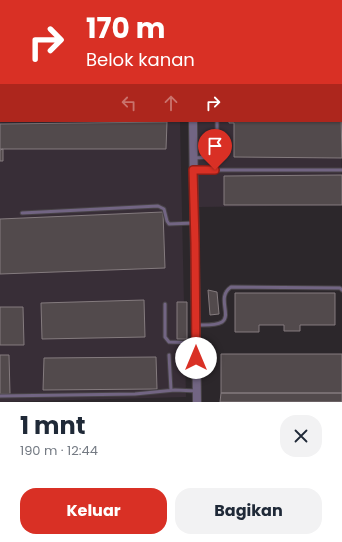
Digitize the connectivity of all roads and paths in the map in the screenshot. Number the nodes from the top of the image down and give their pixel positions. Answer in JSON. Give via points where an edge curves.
{"nodes":[{"id":1,"x":193,"y":122,"type":"edge"},
{"id":2,"x":217,"y":122,"type":"edge"},
{"id":3,"x":193,"y":158,"type":"junction"},
{"id":4,"x":193,"y":170,"type":"junction"},
{"id":5,"x":342,"y":170,"type":"edge"},
{"id":6,"x":22,"y":212,"type":"dead end"},
{"id":7,"x":194,"y":223,"type":"junction"},
{"id":8,"x":342,"y":290,"type":"edge"},
{"id":9,"x":165,"y":304,"type":"dead end"},
{"id":10,"x":196,"y":325,"type":"junction"},
{"id":11,"x":196,"y":343,"type":"junction"},
{"id":12,"x":169,"y":355,"type":"dead end"},
{"id":13,"x":171,"y":390,"type":"junction"},
{"id":14,"x":196,"y":391,"type":"junction"},
{"id":15,"x":0,"y":396,"type":"edge"},
{"id":16,"x":197,"y":402,"type":"edge"}],
"edges":[{"from":1,"to":3,"type":"street"},
{"from":2,"to":3,"type":"lane","via":[[217,153],[210,157]]},
{"from":3,"to":4,"type":"street"},
{"from":4,"to":5,"type":"lane"},
{"from":4,"to":7,"type":"street"},
{"from":6,"to":7,"type":"lane","via":[[158,206],[164,209],[169,224]]},
{"from":7,"to":10,"type":"street"},
{"from":8,"to":10,"type":"lane","via":[[231,287],[224,294],[225,314],[222,322]]},
{"from":9,"to":11,"type":"lane","via":[[165,337],[169,342]]},
{"from":10,"to":11,"type":"street"},
{"from":11,"to":14,"type":"street"},
{"from":12,"to":13,"type":"lane"},
{"from":13,"to":14,"type":"lane"},
{"from":13,"to":15,"type":"lane","via":[[135,394]]},
{"from":14,"to":16,"type":"street"}]}
